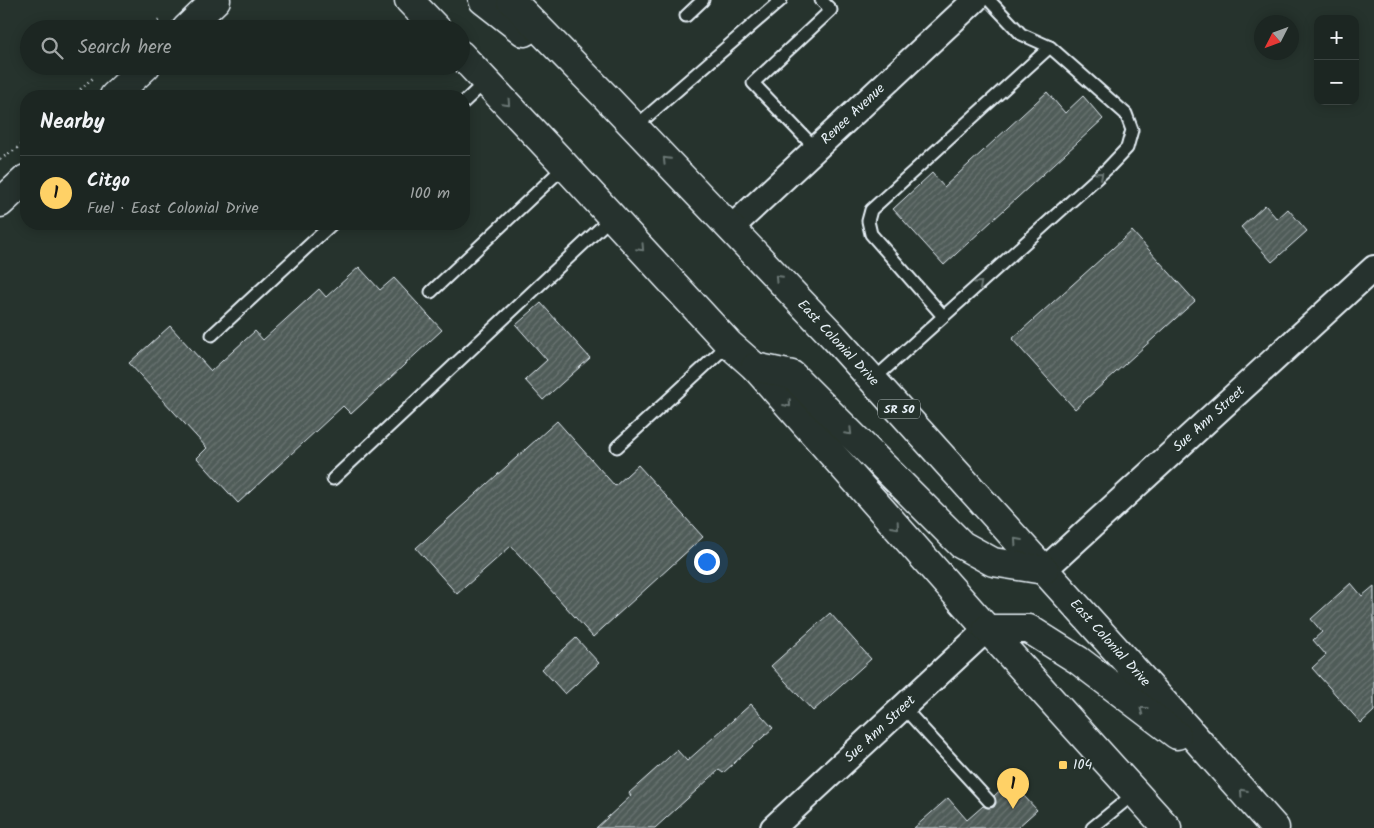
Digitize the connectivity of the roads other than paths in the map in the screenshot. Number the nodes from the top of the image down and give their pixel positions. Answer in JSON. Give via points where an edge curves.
{"nodes":[{"id":1,"x":216,"y":0,"type":"edge"},
{"id":2,"x":410,"y":0,"type":"edge"},
{"id":3,"x":483,"y":0,"type":"edge"},
{"id":4,"x":511,"y":0,"type":"edge"},
{"id":5,"x":703,"y":0,"type":"edge"},
{"id":6,"x":781,"y":0,"type":"edge"},
{"id":7,"x":822,"y":0,"type":"edge"},
{"id":8,"x":975,"y":0,"type":"edge"},
{"id":9,"x":989,"y":0,"type":"edge"},
{"id":10,"x":686,"y":16,"type":"dead end"},
{"id":11,"x":195,"y":20,"type":"edge"},
{"id":12,"x":428,"y":20,"type":"edge"},
{"id":13,"x":1050,"y":47,"type":"junction"},
{"id":14,"x":470,"y":64,"type":"edge"},
{"id":15,"x":136,"y":75,"type":"edge"},
{"id":16,"x":486,"y":81,"type":"junction"},
{"id":17,"x":120,"y":90,"type":"edge"},
{"id":18,"x":470,"y":96,"type":"edge"},
{"id":19,"x":605,"y":96,"type":"junction"},
{"id":20,"x":635,"y":127,"type":"junction"},
{"id":21,"x":815,"y":148,"type":"junction"},
{"id":22,"x":565,"y":166,"type":"junction"},
{"id":23,"x":20,"y":185,"type":"edge"},
{"id":24,"x":0,"y":204,"type":"edge"},
{"id":25,"x":612,"y":217,"type":"junction"},
{"id":26,"x":730,"y":228,"type":"junction"},
{"id":27,"x":325,"y":230,"type":"edge"},
{"id":28,"x":1374,"y":268,"type":"edge"},
{"id":29,"x":431,"y":292,"type":"dead end"},
{"id":30,"x":943,"y":316,"type":"junction"},
{"id":31,"x":212,"y":334,"type":"dead end"},
{"id":32,"x":729,"y":344,"type":"junction"},
{"id":33,"x":755,"y":367,"type":"junction"},
{"id":34,"x":873,"y":380,"type":"junction"},
{"id":35,"x":617,"y":447,"type":"dead end"},
{"id":36,"x":333,"y":479,"type":"dead end"},
{"id":37,"x":1044,"y":570,"type":"junction"},
{"id":38,"x":987,"y":629,"type":"junction"},
{"id":39,"x":904,"y":707,"type":"junction"},
{"id":40,"x":1224,"y":771,"type":"junction"},
{"id":41,"x":1135,"y":793,"type":"junction"},
{"id":42,"x":989,"y":801,"type":"dead end"},
{"id":43,"x":773,"y":828,"type":"edge"},
{"id":44,"x":1092,"y":828,"type":"edge"},
{"id":45,"x":1166,"y":828,"type":"edge"},
{"id":46,"x":1275,"y":828,"type":"edge"}],
"edges":[{"from":1,"to":11,"type":"main road"},
{"from":2,"to":12,"type":"main road"},
{"from":3,"to":19,"type":"main road"},
{"from":4,"to":19,"type":"main road","name":"East Colonial Drive","number":"SR 50"},
{"from":5,"to":10,"type":"lane"},
{"from":6,"to":20,"type":"lane"},
{"from":7,"to":21,"type":"lane","via":[[831,10],[753,83]]},
{"from":8,"to":21,"type":"street","name":"Renee Avenue"},
{"from":9,"to":13,"type":"lane","via":[[1021,34]]},
{"from":13,"to":30,"type":"lane","via":[[871,210],[868,221],[871,234]]},
{"from":30,"to":13,"type":"lane","one_way":true,"via":[[1127,148],[1132,130],[1126,114]]},
{"from":14,"to":16,"type":"main road"},
{"from":15,"to":17,"type":"main road"},
{"from":16,"to":18,"type":"lane"},
{"from":16,"to":22,"type":"main road","one_way":true},
{"from":19,"to":20,"type":"main road","name":"East Colonial Drive","number":"SR 50"},
{"from":26,"to":20,"type":"main road","name":"East Colonial Drive","number":"SR 50","one_way":true},
{"from":21,"to":26,"type":"street","name":"Renee Avenue"},
{"from":22,"to":25,"type":"main road"},
{"from":22,"to":29,"type":"lane"},
{"from":23,"to":24,"type":"main road"},
{"from":25,"to":32,"type":"main road","one_way":true},
{"from":25,"to":36,"type":"lane"},
{"from":34,"to":26,"type":"main road","name":"East Colonial Drive","number":"SR 50","one_way":true},
{"from":27,"to":31,"type":"lane"},
{"from":28,"to":37,"type":"street","name":"Sue Ann Street"},
{"from":30,"to":34,"type":"lane"},
{"from":32,"to":33,"type":"main road"},
{"from":32,"to":35,"type":"lane"},
{"from":33,"to":37,"type":"main road","one_way":true,"via":[[792,375],[962,544],[993,562]]},
{"from":33,"to":38,"type":"main road","one_way":true},
{"from":37,"to":34,"type":"main road","name":"East Colonial Drive","number":"SR 50","one_way":true},
{"from":37,"to":40,"type":"main road","name":"East Colonial Drive","number":"SR 50"},
{"from":38,"to":39,"type":"street","name":"Sue Ann Street"},
{"from":40,"to":38,"type":"main road","one_way":true,"via":[[1078,660],[1029,629]]},
{"from":38,"to":41,"type":"main road"},
{"from":39,"to":42,"type":"lane"},
{"from":39,"to":43,"type":"street","name":"Sue Ann Street"},
{"from":46,"to":40,"type":"main road","name":"East Colonial Drive","number":"SR 50","one_way":true},
{"from":41,"to":44,"type":"lane"},
{"from":41,"to":45,"type":"main road"}]}
